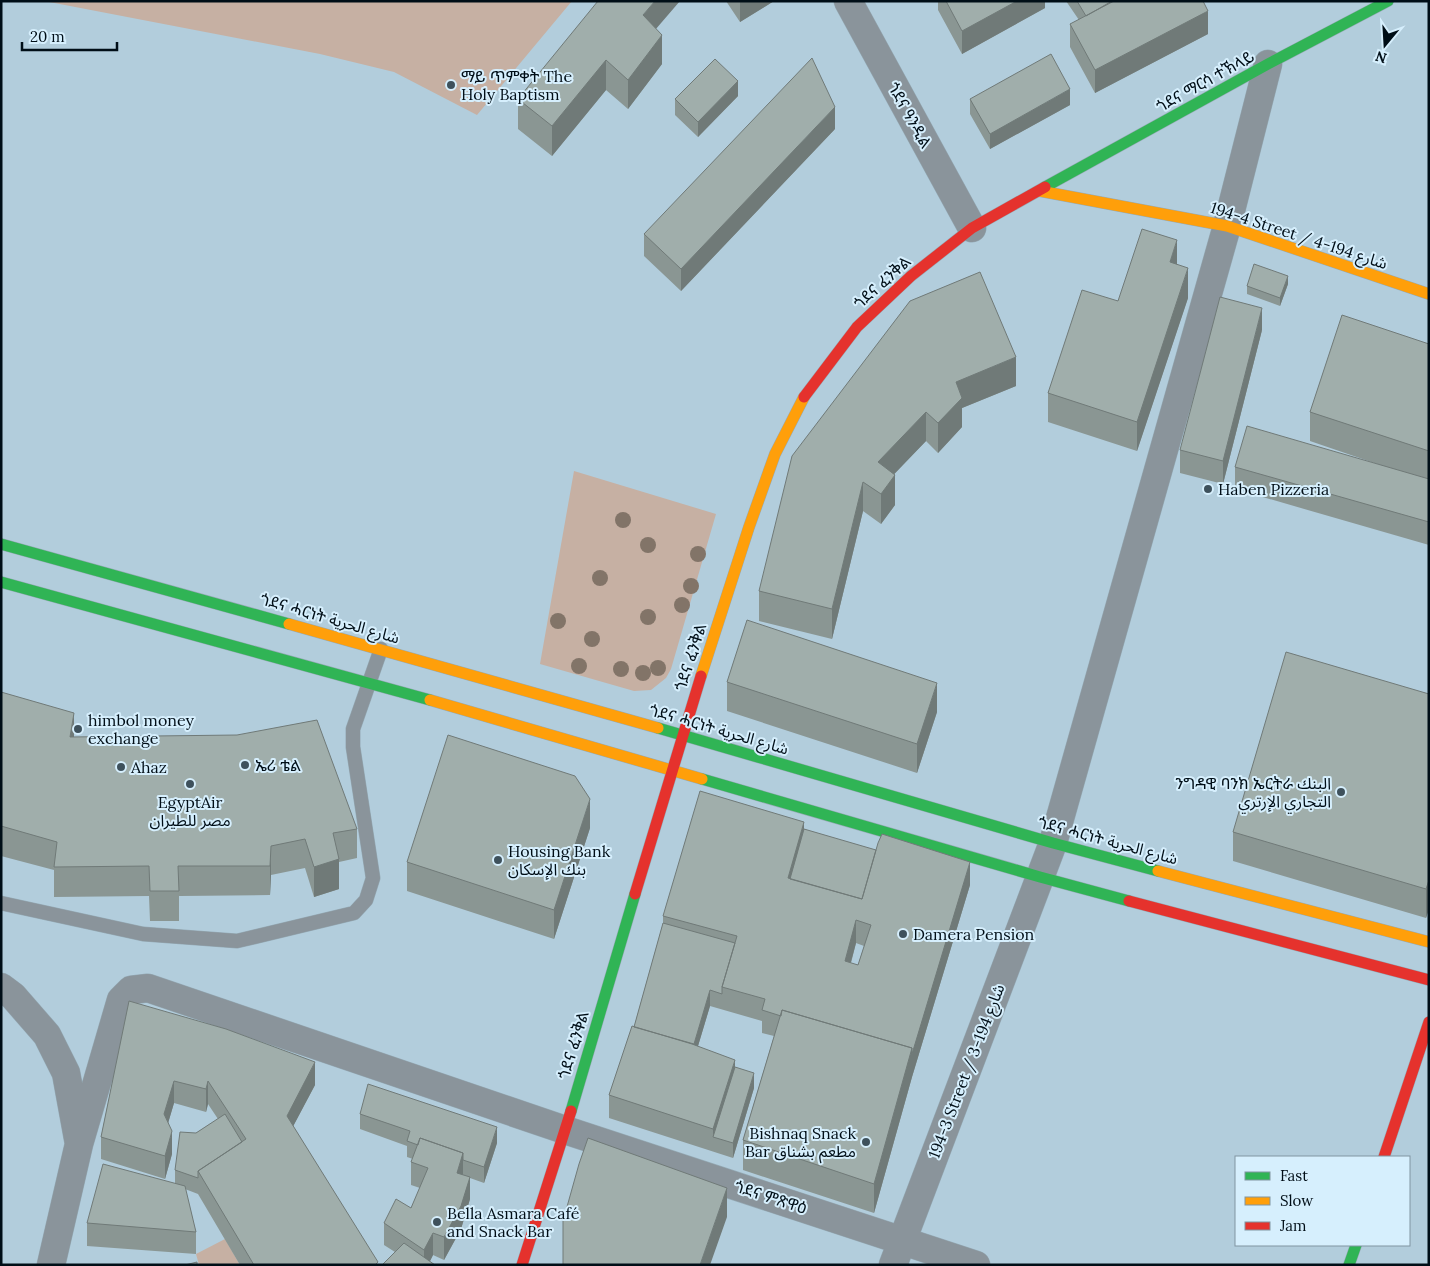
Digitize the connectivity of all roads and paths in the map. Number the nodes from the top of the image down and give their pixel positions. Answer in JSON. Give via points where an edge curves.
{"nodes":[{"id":1,"x":848,"y":1,"type":"edge"},
{"id":2,"x":1388,"y":1,"type":"edge"},
{"id":3,"x":1268,"y":64,"type":"junction"},
{"id":4,"x":1040,"y":192,"type":"junction"},
{"id":5,"x":1227,"y":226,"type":"junction"},
{"id":6,"x":972,"y":228,"type":"junction"},
{"id":7,"x":1429,"y":294,"type":"edge"},
{"id":8,"x":1,"y":544,"type":"edge"},
{"id":9,"x":1,"y":582,"type":"edge"},
{"id":10,"x":381,"y":649,"type":"junction"},
{"id":11,"x":369,"y":682,"type":"junction"},
{"id":12,"x":682,"y":735,"type":"junction"},
{"id":13,"x":672,"y":772,"type":"junction"},
{"id":14,"x":1053,"y":843,"type":"junction"},
{"id":15,"x":1040,"y":877,"type":"junction"},
{"id":16,"x":1,"y":903,"type":"edge"},
{"id":17,"x":1429,"y":942,"type":"edge"},
{"id":18,"x":1429,"y":980,"type":"edge"},
{"id":19,"x":1,"y":987,"type":"edge"},
{"id":20,"x":1429,"y":1022,"type":"edge"},
{"id":21,"x":565,"y":1130,"type":"junction"},
{"id":22,"x":79,"y":1144,"type":"junction"},
{"id":23,"x":1384,"y":1156,"type":"edge"},
{"id":24,"x":902,"y":1240,"type":"junction"},
{"id":25,"x":1356,"y":1246,"type":"edge"},
{"id":26,"x":51,"y":1265,"type":"edge"},
{"id":27,"x":522,"y":1265,"type":"edge"},
{"id":28,"x":893,"y":1265,"type":"edge"},
{"id":29,"x":976,"y":1265,"type":"edge"},
{"id":30,"x":1349,"y":1265,"type":"edge"}],
"edges":[{"from":1,"to":6,"type":"street","name":"ጎደና ዓንዲል"},
{"from":2,"to":3,"type":"main road","name":"ጎደና ማርሳ ተኽላይ"},
{"from":3,"to":4,"type":"main road","name":"ጎደና ማርሳ ተኽላይ"},
{"from":3,"to":5,"type":"street","name":"194-3 Street / شارع 194-3"},
{"from":4,"to":5,"type":"main road","name":"194-4 Street / شارع 194-4"},
{"from":4,"to":6,"type":"main road","name":"ጎደና ፈንቅል"},
{"from":5,"to":7,"type":"main road","name":"194-4 Street / شارع 194-4"},
{"from":5,"to":14,"type":"street","name":"194-3 Street / شارع 194-3"},
{"from":6,"to":12,"type":"main road","name":"ጎደና ፈንቅል","via":[[912,276],[857,327],[805,394],[775,454]]},
{"from":8,"to":10,"type":"main road","name":"ጎደና ሓርነት شارع الحرية"},
{"from":9,"to":11,"type":"main road"},
{"from":10,"to":11,"type":"lane"},
{"from":10,"to":12,"type":"main road","name":"ጎደና ሓርነት شارع الحرية"},
{"from":11,"to":13,"type":"main road"},
{"from":11,"to":16,"type":"lane","via":[[353,729],[353,747],[373,878],[366,900],[354,913],[237,941],[143,934]]},
{"from":12,"to":13,"type":"main road","name":"ጎደና ፈንቅል"},
{"from":12,"to":14,"type":"main road","name":"ጎደና ሓርነት شارع الحرية"},
{"from":13,"to":15,"type":"main road"},
{"from":13,"to":21,"type":"main road","name":"ጎደና ፈንቅል"},
{"from":14,"to":15,"type":"street","name":"194-3 Street / شارع 194-3"},
{"from":14,"to":17,"type":"main road","name":"ጎደና ሓርነት شارع الحرية"},
{"from":15,"to":18,"type":"main road"},
{"from":15,"to":24,"type":"street","name":"194-3 Street / شارع 194-3"},
{"from":19,"to":22,"type":"street","via":[[47,1035],[66,1073]]},
{"from":20,"to":23,"type":"main road"},
{"from":21,"to":22,"type":"street","name":"ጎደና ምጽዋዕ","via":[[148,988],[131,990],[121,1000]]},
{"from":21,"to":24,"type":"street","name":"ጎደና ምጽዋዕ"},
{"from":21,"to":27,"type":"main road","name":"ጎደና ፈንቅል"},
{"from":22,"to":26,"type":"street","name":"ጎደና ምጽዋዕ"},
{"from":24,"to":28,"type":"street","name":"194-3 Street / شارع 194-3"},
{"from":24,"to":29,"type":"street","name":"ጎደና ምጽዋዕ"},
{"from":25,"to":30,"type":"main road"}]}
